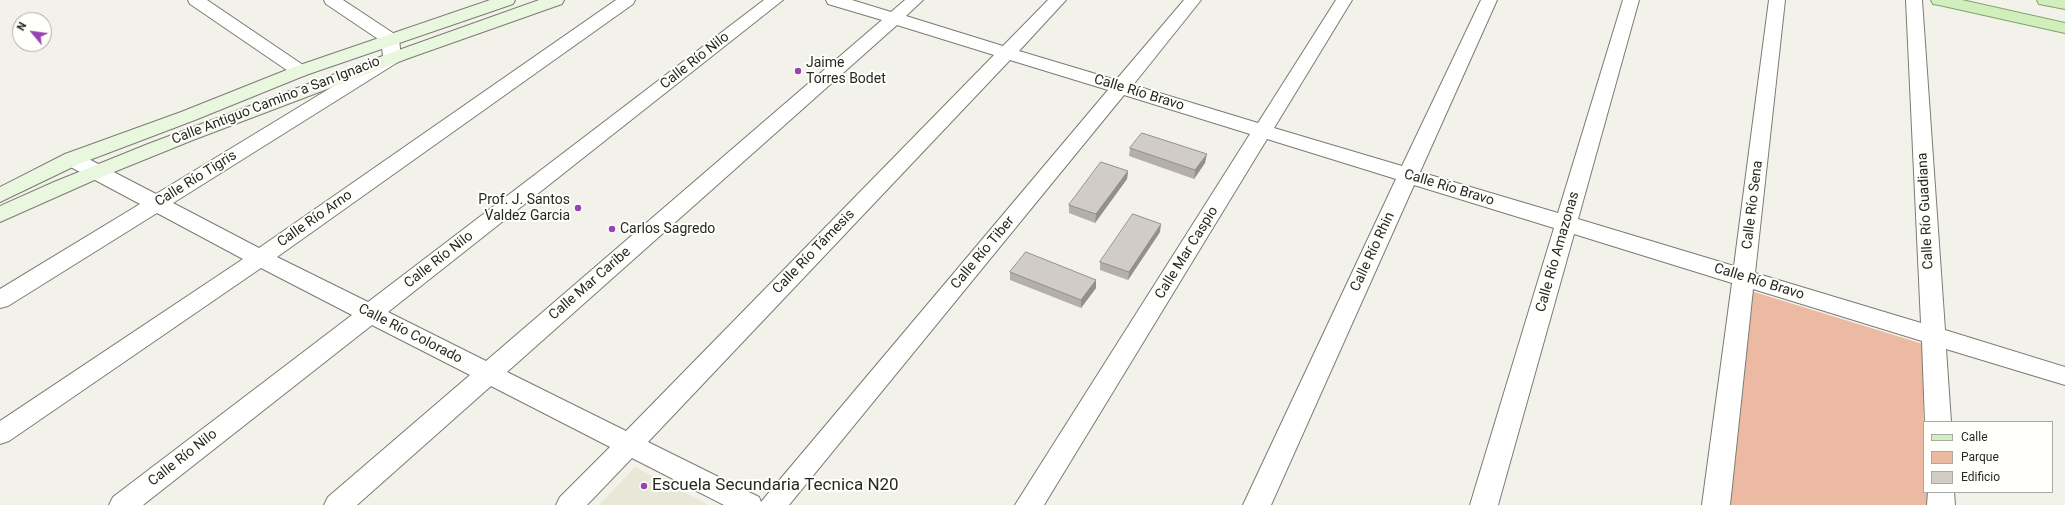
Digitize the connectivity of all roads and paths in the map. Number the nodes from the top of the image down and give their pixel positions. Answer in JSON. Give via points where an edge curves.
{"nodes":[{"id":1,"x":196,"y":0,"type":"edge"},
{"id":2,"x":332,"y":0,"type":"edge"},
{"id":3,"x":507,"y":0,"type":"edge"},
{"id":4,"x":556,"y":0,"type":"edge"},
{"id":5,"x":626,"y":0,"type":"edge"},
{"id":6,"x":775,"y":0,"type":"edge"},
{"id":7,"x":834,"y":0,"type":"edge"},
{"id":8,"x":915,"y":0,"type":"edge"},
{"id":9,"x":1058,"y":0,"type":"edge"},
{"id":10,"x":1193,"y":0,"type":"edge"},
{"id":11,"x":1344,"y":0,"type":"edge"},
{"id":12,"x":1489,"y":0,"type":"edge"},
{"id":13,"x":1632,"y":0,"type":"edge"},
{"id":14,"x":1777,"y":0,"type":"edge"},
{"id":15,"x":1914,"y":0,"type":"edge"},
{"id":16,"x":1939,"y":0,"type":"edge"},
{"id":17,"x":2045,"y":0,"type":"edge"},
{"id":18,"x":2065,"y":4,"type":"edge"},
{"id":19,"x":894,"y":18,"type":"junction"},
{"id":20,"x":2064,"y":30,"type":"edge"},
{"id":21,"x":391,"y":48,"type":"junction"},
{"id":22,"x":1007,"y":53,"type":"junction"},
{"id":23,"x":300,"y":71,"type":"junction"},
{"id":24,"x":1121,"y":88,"type":"junction"},
{"id":25,"x":1263,"y":131,"type":"junction"},
{"id":26,"x":72,"y":159,"type":"junction"},
{"id":27,"x":94,"y":171,"type":"junction"},
{"id":28,"x":1408,"y":175,"type":"junction"},
{"id":29,"x":0,"y":195,"type":"edge"},
{"id":30,"x":156,"y":204,"type":"junction"},
{"id":31,"x":0,"y":215,"type":"edge"},
{"id":32,"x":1566,"y":223,"type":"junction"},
{"id":33,"x":260,"y":258,"type":"junction"},
{"id":34,"x":1744,"y":278,"type":"junction"},
{"id":35,"x":0,"y":300,"type":"edge"},
{"id":36,"x":370,"y":314,"type":"junction"},
{"id":37,"x":1934,"y":336,"type":"junction"},
{"id":38,"x":488,"y":373,"type":"junction"},
{"id":39,"x":2065,"y":376,"type":"edge"},
{"id":40,"x":1938,"y":421,"type":"edge"},
{"id":41,"x":0,"y":434,"type":"edge"},
{"id":42,"x":628,"y":444,"type":"junction"},
{"id":43,"x":1941,"y":493,"type":"edge"},
{"id":44,"x":123,"y":505,"type":"edge"},
{"id":45,"x":338,"y":505,"type":"edge"},
{"id":46,"x":570,"y":505,"type":"edge"},
{"id":47,"x":749,"y":505,"type":"edge"},
{"id":48,"x":773,"y":505,"type":"edge"},
{"id":49,"x":1029,"y":505,"type":"edge"},
{"id":50,"x":1257,"y":505,"type":"edge"},
{"id":51,"x":1484,"y":505,"type":"edge"},
{"id":52,"x":1716,"y":505,"type":"edge"},
{"id":53,"x":1941,"y":505,"type":"edge"}],
"edges":[{"from":1,"to":23,"type":"street"},
{"from":2,"to":21,"type":"street"},
{"from":3,"to":21,"type":"main road","name":"Calle Antiguo Camino a San Ignacio"},
{"from":4,"to":21,"type":"main road","name":"Calle Antiguo Camino a San Ignacio"},
{"from":5,"to":33,"type":"street","name":"Calle Río Arno"},
{"from":6,"to":36,"type":"street","name":"Calle Río Nilo"},
{"from":7,"to":19,"type":"street","name":"Calle Río Bravo"},
{"from":8,"to":19,"type":"street","name":"Calle Mar Caribe"},
{"from":9,"to":22,"type":"street","name":"Calle Río Támesis"},
{"from":10,"to":24,"type":"street","name":"Calle Río Tiber"},
{"from":11,"to":25,"type":"street","name":"Calle Mar Caspio"},
{"from":12,"to":28,"type":"street","name":"Calle Río Rhin"},
{"from":13,"to":32,"type":"street","name":"Calle Río Amazonas"},
{"from":14,"to":34,"type":"street","name":"Calle Río Sena"},
{"from":15,"to":37,"type":"street","name":"Calle Río Guadiana"},
{"from":16,"to":20,"type":"main road"},
{"from":17,"to":18,"type":"main road"},
{"from":19,"to":22,"type":"street","name":"Calle Río Bravo"},
{"from":19,"to":38,"type":"street","name":"Calle Mar Caribe"},
{"from":21,"to":23,"type":"main road","name":"Calle Antiguo Camino a San Ignacio"},
{"from":21,"to":27,"type":"main road","name":"Calle Antiguo Camino a San Ignacio"},
{"from":21,"to":30,"type":"street","name":"Calle Río Tigris"},
{"from":22,"to":24,"type":"street","name":"Calle Río Bravo"},
{"from":22,"to":42,"type":"street","name":"Calle Río Támesis"},
{"from":23,"to":26,"type":"main road","name":"Calle Antiguo Camino a San Ignacio"},
{"from":24,"to":25,"type":"street","name":"Calle Río Bravo"},
{"from":24,"to":48,"type":"street","name":"Calle Río Tiber"},
{"from":25,"to":28,"type":"street","name":"Calle Río Bravo"},
{"from":25,"to":49,"type":"street","name":"Calle Mar Caspio"},
{"from":26,"to":27,"type":"street","name":"Calle Río Colorado"},
{"from":26,"to":29,"type":"main road","name":"Calle Antiguo Camino a San Ignacio"},
{"from":27,"to":30,"type":"street","name":"Calle Río Colorado"},
{"from":27,"to":31,"type":"main road","name":"Calle Antiguo Camino a San Ignacio"},
{"from":28,"to":32,"type":"street","name":"Calle Río Bravo"},
{"from":28,"to":50,"type":"street","name":"Calle Río Rhin"},
{"from":30,"to":33,"type":"street","name":"Calle Río Colorado"},
{"from":30,"to":35,"type":"street","name":"Calle Río Tigris"},
{"from":32,"to":34,"type":"street","name":"Calle Río Bravo"},
{"from":32,"to":51,"type":"street","name":"Calle Río Amazonas"},
{"from":33,"to":36,"type":"street","name":"Calle Río Colorado"},
{"from":33,"to":41,"type":"street","name":"Calle Río Arno"},
{"from":34,"to":37,"type":"street","name":"Calle Río Bravo"},
{"from":34,"to":52,"type":"street","name":"Calle Río Sena"},
{"from":36,"to":38,"type":"street","name":"Calle Río Colorado"},
{"from":36,"to":44,"type":"street","name":"Calle Río Nilo"},
{"from":37,"to":39,"type":"street","name":"Calle Río Bravo"},
{"from":37,"to":40,"type":"street","name":"Calle Río Guadiana"},
{"from":38,"to":42,"type":"street","name":"Calle Río Colorado"},
{"from":38,"to":45,"type":"street","name":"Calle Mar Caribe"},
{"from":42,"to":46,"type":"street","name":"Calle Río Támesis"},
{"from":42,"to":47,"type":"street","name":"Calle Río Colorado"},
{"from":43,"to":53,"type":"street"}]}
